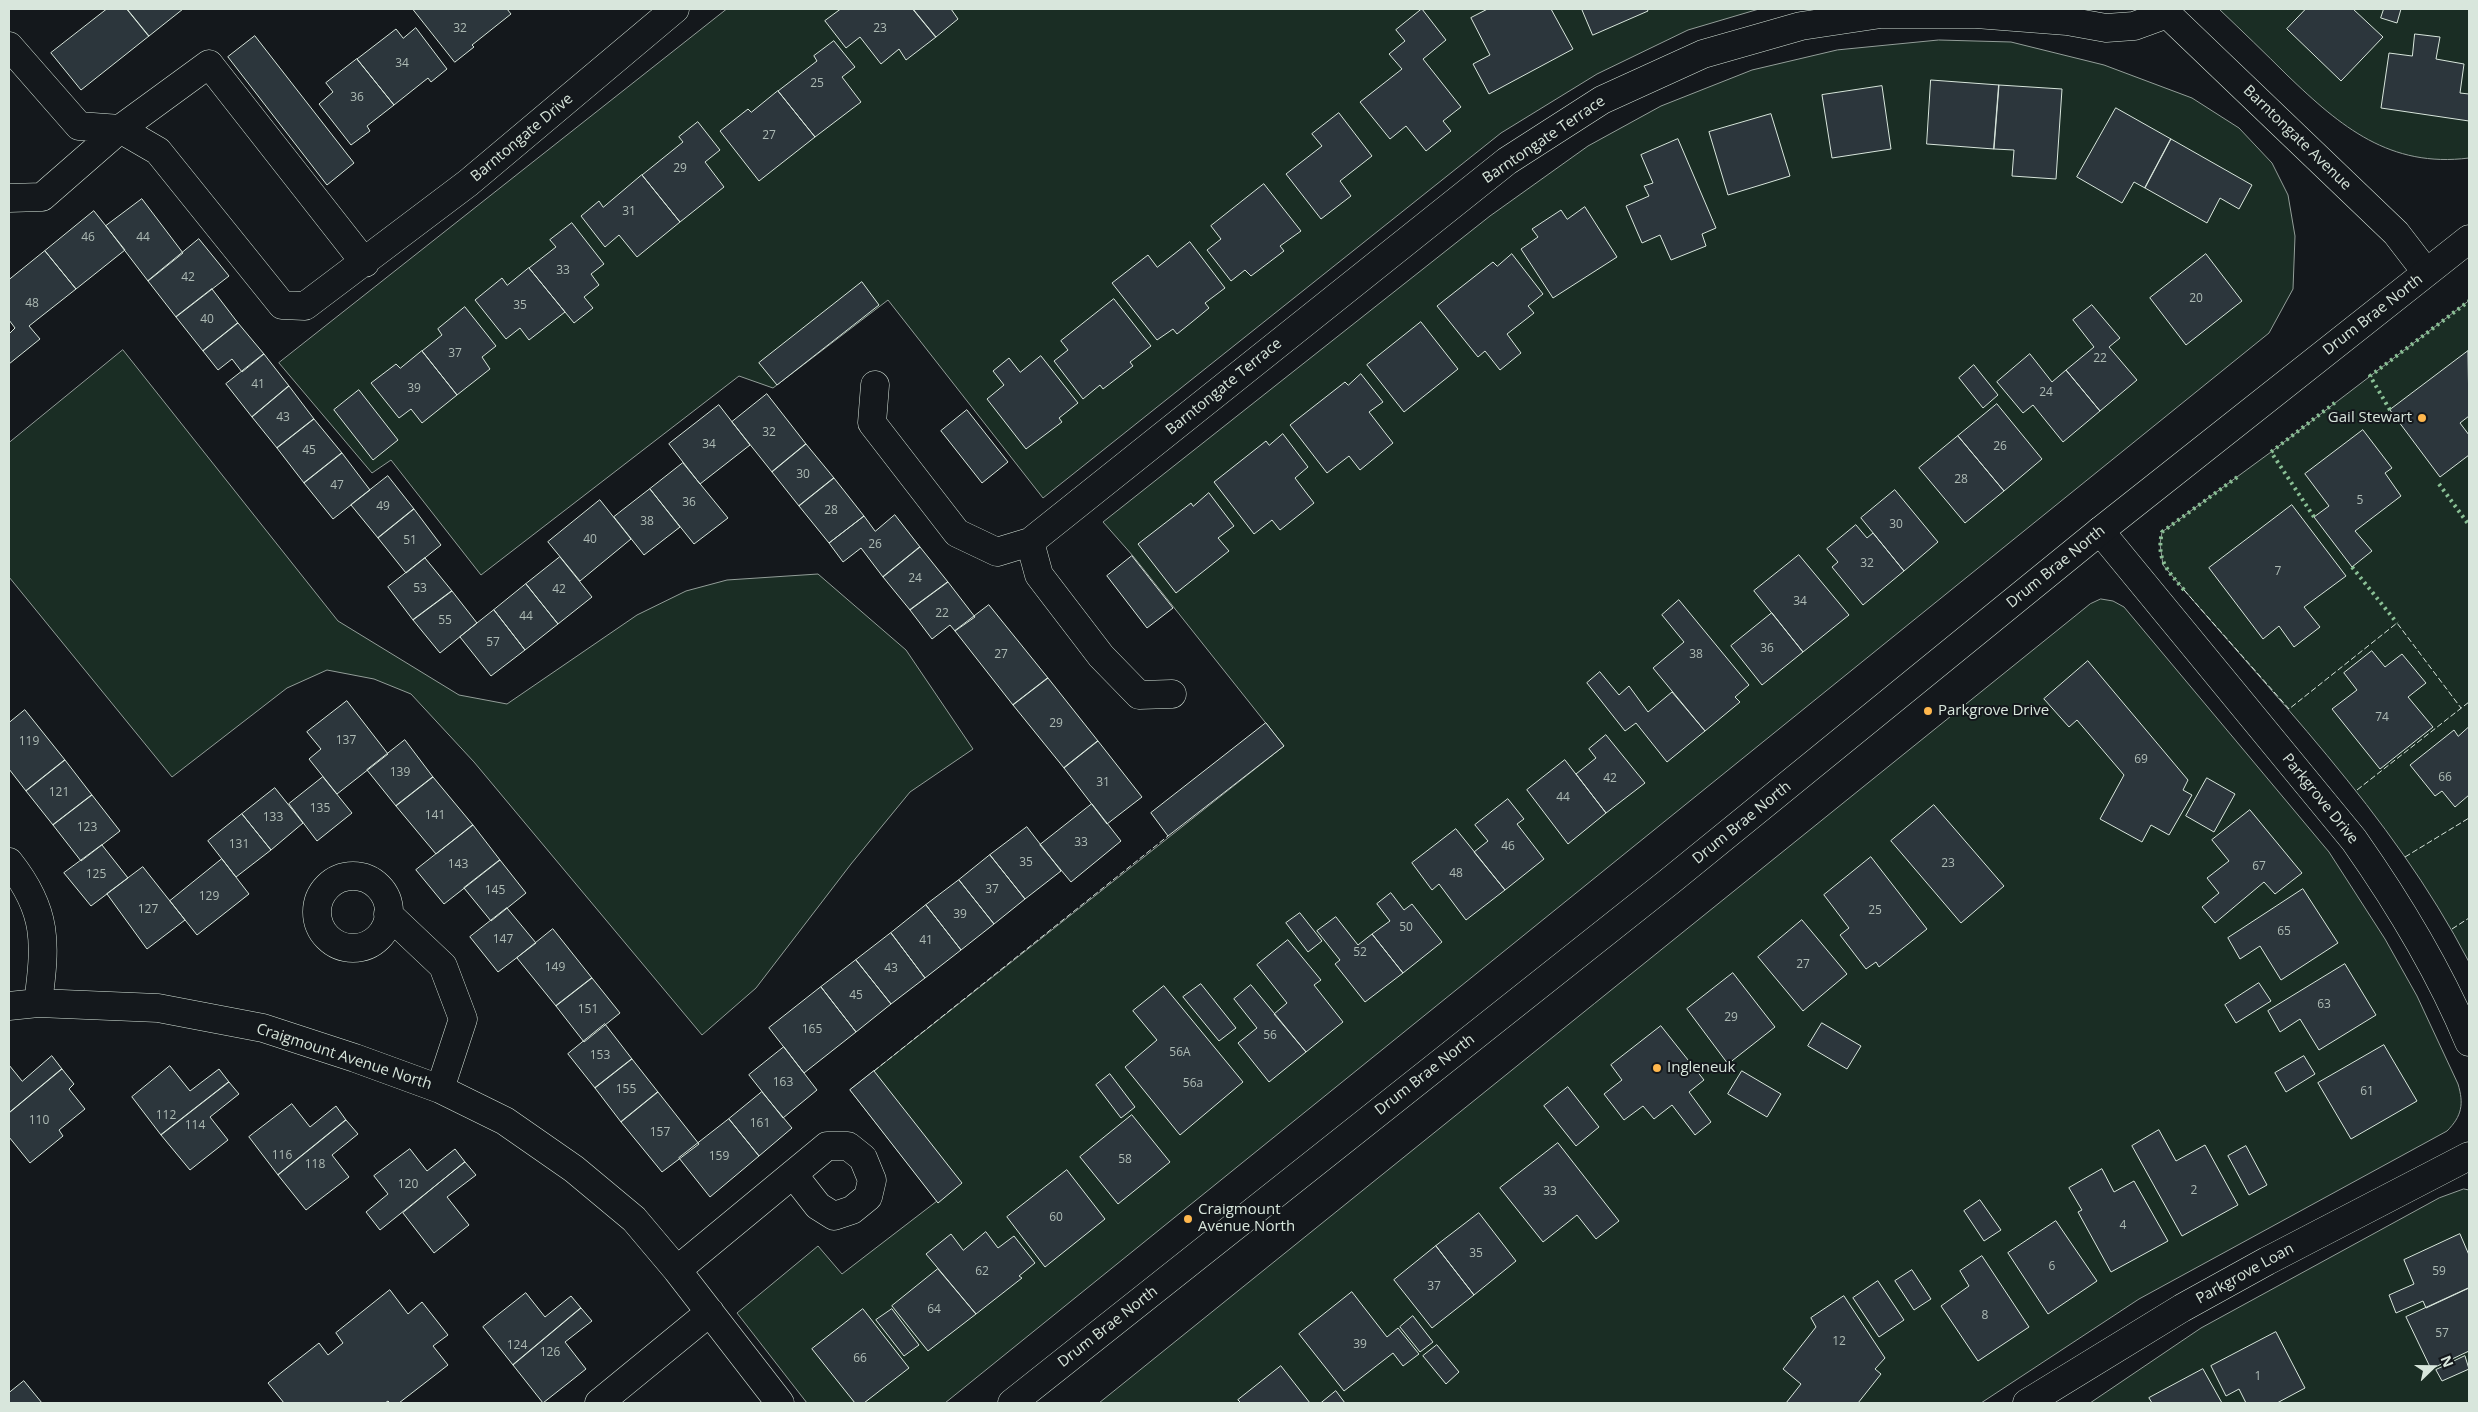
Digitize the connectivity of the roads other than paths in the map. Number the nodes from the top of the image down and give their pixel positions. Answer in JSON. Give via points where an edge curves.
{"nodes":[{"id":1,"x":675,"y":9,"type":"edge"},
{"id":2,"x":2165,"y":11,"type":"edge"},
{"id":3,"x":9,"y":46,"type":"edge"},
{"id":4,"x":120,"y":128,"type":"junction"},
{"id":5,"x":9,"y":198,"type":"edge"},
{"id":6,"x":2469,"y":239,"type":"edge"},
{"id":7,"x":365,"y":263,"type":"junction"},
{"id":8,"x":2426,"y":272,"type":"junction"},
{"id":9,"x":875,"y":385,"type":"dead end"},
{"id":10,"x":2100,"y":531,"type":"junction"},
{"id":11,"x":1030,"y":542,"type":"junction"},
{"id":12,"x":1172,"y":694,"type":"dead end"},
{"id":13,"x":9,"y":862,"type":"edge"},
{"id":14,"x":388,"y":914,"type":"dead end"},
{"id":15,"x":38,"y":1003,"type":"junction"},
{"id":16,"x":9,"y":1006,"type":"edge"},
{"id":17,"x":2469,"y":1042,"type":"edge"},
{"id":18,"x":440,"y":1089,"type":"junction"},
{"id":19,"x":2469,"y":1156,"type":"edge"},
{"id":20,"x":793,"y":1174,"type":"dead end"},
{"id":21,"x":677,"y":1270,"type":"junction"},
{"id":22,"x":710,"y":1312,"type":"junction"},
{"id":23,"x":599,"y":1403,"type":"edge"},
{"id":24,"x":780,"y":1403,"type":"edge"},
{"id":25,"x":1012,"y":1403,"type":"edge"},
{"id":26,"x":2027,"y":1403,"type":"edge"}],
"edges":[{"from":1,"to":7,"type":"street","name":"Barntongate Drive","via":[[468,183]]},
{"from":2,"to":8,"type":"street","name":"Barntongate Avenue","via":[[2396,233]]},
{"from":2,"to":11,"type":"street","name":"Barntongate Terrace","via":[[2134,26],[2106,28],[2067,21],[1976,14],[1881,14],[1801,26],[1703,54],[1602,100],[1507,161]]},
{"from":3,"to":4,"type":"street","name":"Barntongate Drive","via":[[79,126]]},
{"from":4,"to":5,"type":"street","via":[[42,197]]},
{"from":4,"to":7,"type":"street","name":"Barntongate Drive","via":[[158,151],[282,305],[305,306]]},
{"from":4,"to":7,"type":"street","via":[[208,64]]},
{"from":6,"to":8,"type":"street","name":"Drum Brae North"},
{"from":8,"to":10,"type":"street","name":"Drum Brae North"},
{"from":9,"to":11,"type":"street","name":"Barntongate Terrace","via":[[872,423],[957,533],[997,552]]},
{"from":10,"to":17,"type":"street","name":"Parkgrove Drive","via":[[2354,840],[2424,948]]},
{"from":10,"to":25,"type":"street","name":"Drum Brae North","via":[[1670,881]]},
{"from":11,"to":12,"type":"street","via":[[1039,575],[1101,656],[1140,695]]},
{"from":13,"to":15,"type":"street","via":[[24,881],[38,908],[43,934]]},
{"from":14,"to":18,"type":"street","name":"Craigmount Avenue North","via":[[444,966],[464,1019]]},
{"from":15,"to":16,"type":"street","name":"Craigmount Avenue North"},
{"from":15,"to":18,"type":"street","name":"Craigmount Avenue North","via":[[158,1008],[263,1028]]},
{"from":18,"to":21,"type":"street","name":"Craigmount Avenue North","via":[[505,1121],[574,1168],[634,1219]]},
{"from":19,"to":26,"type":"street","name":"Parkgrove Loan","via":[[2182,1308]]},
{"from":20,"to":21,"type":"street"},
{"from":21,"to":22,"type":"street","name":"Craigmount Avenue North"},
{"from":22,"to":23,"type":"street"},
{"from":22,"to":24,"type":"street","name":"Craigmount Avenue North"}]}
